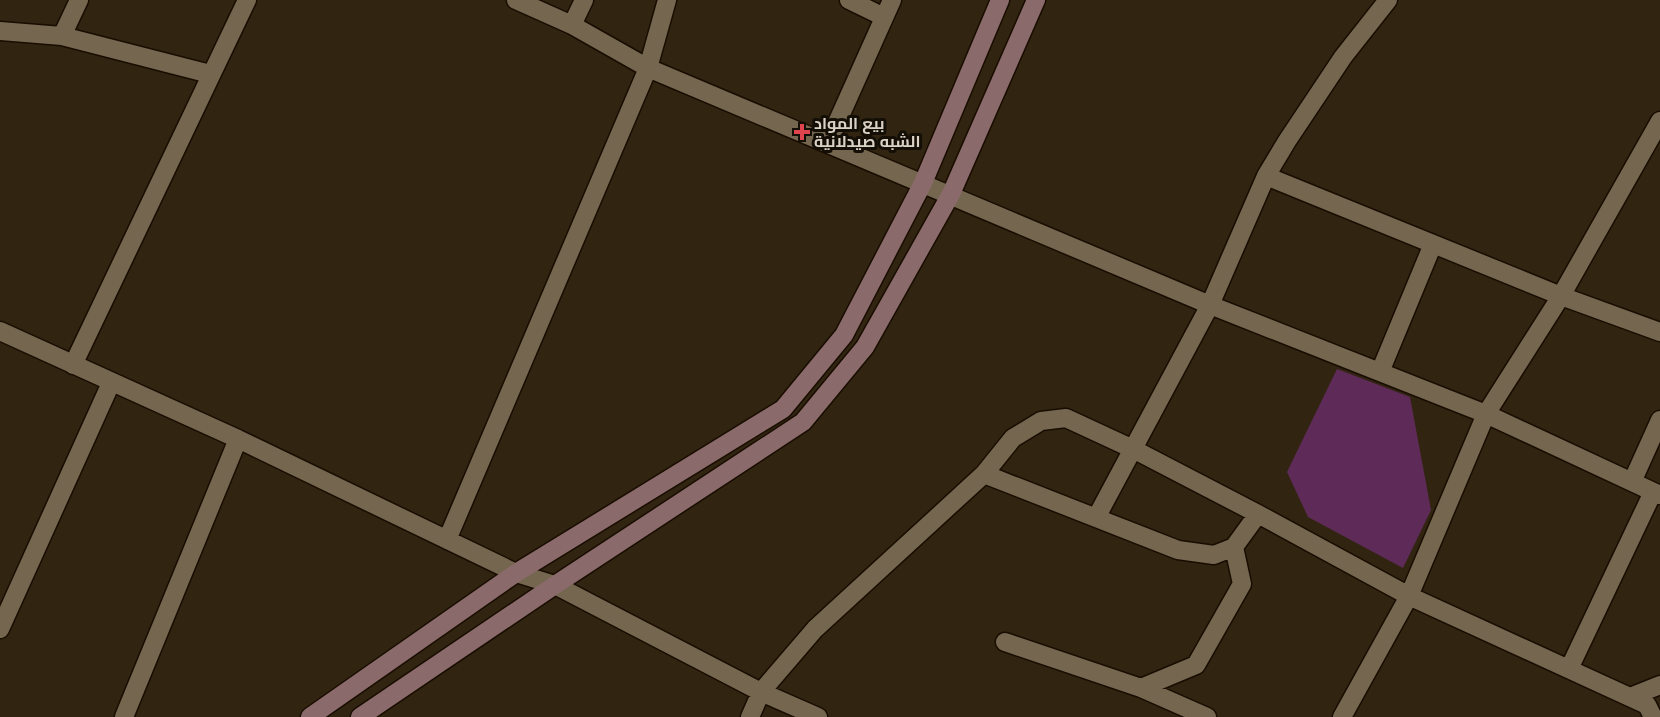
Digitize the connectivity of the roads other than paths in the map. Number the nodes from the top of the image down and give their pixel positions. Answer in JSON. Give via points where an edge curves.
{"nodes":[{"id":1,"x":79,"y":0,"type":"edge"},
{"id":2,"x":247,"y":0,"type":"edge"},
{"id":3,"x":516,"y":0,"type":"edge"},
{"id":4,"x":584,"y":0,"type":"edge"},
{"id":5,"x":667,"y":0,"type":"edge"},
{"id":6,"x":849,"y":0,"type":"edge"},
{"id":7,"x":892,"y":0,"type":"edge"},
{"id":8,"x":1000,"y":0,"type":"edge"},
{"id":9,"x":1036,"y":0,"type":"edge"},
{"id":10,"x":1388,"y":0,"type":"edge"},
{"id":11,"x":884,"y":17,"type":"junction"},
{"id":12,"x":572,"y":26,"type":"junction"},
{"id":13,"x":0,"y":31,"type":"edge"},
{"id":14,"x":62,"y":36,"type":"junction"},
{"id":15,"x":648,"y":68,"type":"junction"},
{"id":16,"x":210,"y":74,"type":"junction"},
{"id":17,"x":1660,"y":121,"type":"edge"},
{"id":18,"x":828,"y":143,"type":"junction"},
{"id":19,"x":1266,"y":176,"type":"junction"},
{"id":20,"x":923,"y":183,"type":"junction"},
{"id":21,"x":951,"y":194,"type":"junction"},
{"id":22,"x":1433,"y":244,"type":"junction"},
{"id":23,"x":1562,"y":296,"type":"junction"},
{"id":24,"x":1210,"y":305,"type":"junction"},
{"id":25,"x":0,"y":331,"type":"edge"},
{"id":26,"x":1660,"y":332,"type":"edge"},
{"id":27,"x":73,"y":365,"type":"junction"},
{"id":28,"x":1380,"y":372,"type":"junction"},
{"id":29,"x":111,"y":383,"type":"junction"},
{"id":30,"x":1486,"y":414,"type":"junction"},
{"id":31,"x":1660,"y":420,"type":"edge"},
{"id":32,"x":238,"y":440,"type":"junction"},
{"id":33,"x":1133,"y":449,"type":"junction"},
{"id":34,"x":984,"y":474,"type":"junction"},
{"id":35,"x":1632,"y":482,"type":"junction"},
{"id":36,"x":1656,"y":493,"type":"edge"},
{"id":37,"x":1258,"y":514,"type":"junction"},
{"id":38,"x":1096,"y":518,"type":"junction"},
{"id":39,"x":447,"y":540,"type":"junction"},
{"id":40,"x":1234,"y":547,"type":"junction"},
{"id":41,"x":516,"y":573,"type":"junction"},
{"id":42,"x":555,"y":585,"type":"junction"},
{"id":43,"x":1409,"y":596,"type":"junction"},
{"id":44,"x":0,"y":629,"type":"edge"},
{"id":45,"x":1005,"y":642,"type":"dead end"},
{"id":46,"x":1569,"y":669,"type":"junction"},
{"id":47,"x":1660,"y":685,"type":"edge"},
{"id":48,"x":1141,"y":688,"type":"junction"},
{"id":49,"x":762,"y":692,"type":"junction"},
{"id":50,"x":1630,"y":697,"type":"junction"},
{"id":51,"x":123,"y":717,"type":"edge"},
{"id":52,"x":310,"y":717,"type":"edge"},
{"id":53,"x":360,"y":717,"type":"edge"},
{"id":54,"x":750,"y":717,"type":"edge"},
{"id":55,"x":818,"y":717,"type":"edge"},
{"id":56,"x":1207,"y":717,"type":"edge"},
{"id":57,"x":1342,"y":717,"type":"edge"},
{"id":58,"x":1653,"y":717,"type":"edge"}],
"edges":[{"from":1,"to":14,"type":"street"},
{"from":2,"to":16,"type":"street"},
{"from":3,"to":12,"type":"street"},
{"from":4,"to":12,"type":"street"},
{"from":5,"to":15,"type":"street"},
{"from":6,"to":11,"type":"street"},
{"from":7,"to":11,"type":"street"},
{"from":8,"to":20,"type":"street"},
{"from":9,"to":21,"type":"street"},
{"from":10,"to":19,"type":"street","via":[[1343,57]]},
{"from":11,"to":18,"type":"street"},
{"from":12,"to":15,"type":"street"},
{"from":13,"to":14,"type":"street"},
{"from":14,"to":16,"type":"street"},
{"from":15,"to":18,"type":"street"},
{"from":15,"to":39,"type":"street"},
{"from":16,"to":27,"type":"street"},
{"from":17,"to":23,"type":"street"},
{"from":18,"to":20,"type":"street"},
{"from":19,"to":22,"type":"street"},
{"from":19,"to":24,"type":"street"},
{"from":20,"to":21,"type":"street"},
{"from":20,"to":41,"type":"street","via":[[844,335],[783,409]]},
{"from":21,"to":24,"type":"street"},
{"from":21,"to":42,"type":"street","via":[[865,347],[803,422]]},
{"from":22,"to":23,"type":"street"},
{"from":22,"to":28,"type":"street"},
{"from":23,"to":26,"type":"street"},
{"from":23,"to":30,"type":"street"},
{"from":24,"to":28,"type":"street"},
{"from":24,"to":33,"type":"street"},
{"from":25,"to":27,"type":"street"},
{"from":27,"to":29,"type":"street"},
{"from":28,"to":30,"type":"street"},
{"from":29,"to":32,"type":"street"},
{"from":29,"to":44,"type":"street"},
{"from":30,"to":35,"type":"street"},
{"from":30,"to":43,"type":"street"},
{"from":31,"to":35,"type":"street"},
{"from":32,"to":39,"type":"street"},
{"from":32,"to":51,"type":"street"},
{"from":33,"to":34,"type":"street","via":[[1066,418],[1041,421],[1013,438]]},
{"from":33,"to":37,"type":"street"},
{"from":33,"to":38,"type":"street"},
{"from":34,"to":38,"type":"street"},
{"from":34,"to":49,"type":"street","via":[[815,629]]},
{"from":35,"to":36,"type":"street"},
{"from":36,"to":46,"type":"street"},
{"from":37,"to":40,"type":"street"},
{"from":37,"to":43,"type":"street"},
{"from":38,"to":40,"type":"street","via":[[1178,550],[1214,555]]},
{"from":39,"to":41,"type":"street"},
{"from":40,"to":48,"type":"street","via":[[1242,584],[1196,665]]},
{"from":41,"to":42,"type":"street"},
{"from":41,"to":52,"type":"street"},
{"from":42,"to":49,"type":"street"},
{"from":42,"to":53,"type":"street"},
{"from":43,"to":46,"type":"street"},
{"from":43,"to":57,"type":"street"},
{"from":45,"to":48,"type":"street"},
{"from":46,"to":50,"type":"street"},
{"from":47,"to":50,"type":"street"},
{"from":48,"to":56,"type":"street"},
{"from":49,"to":54,"type":"street"},
{"from":49,"to":55,"type":"street"},
{"from":50,"to":58,"type":"street","via":[[1647,705]]}]}
